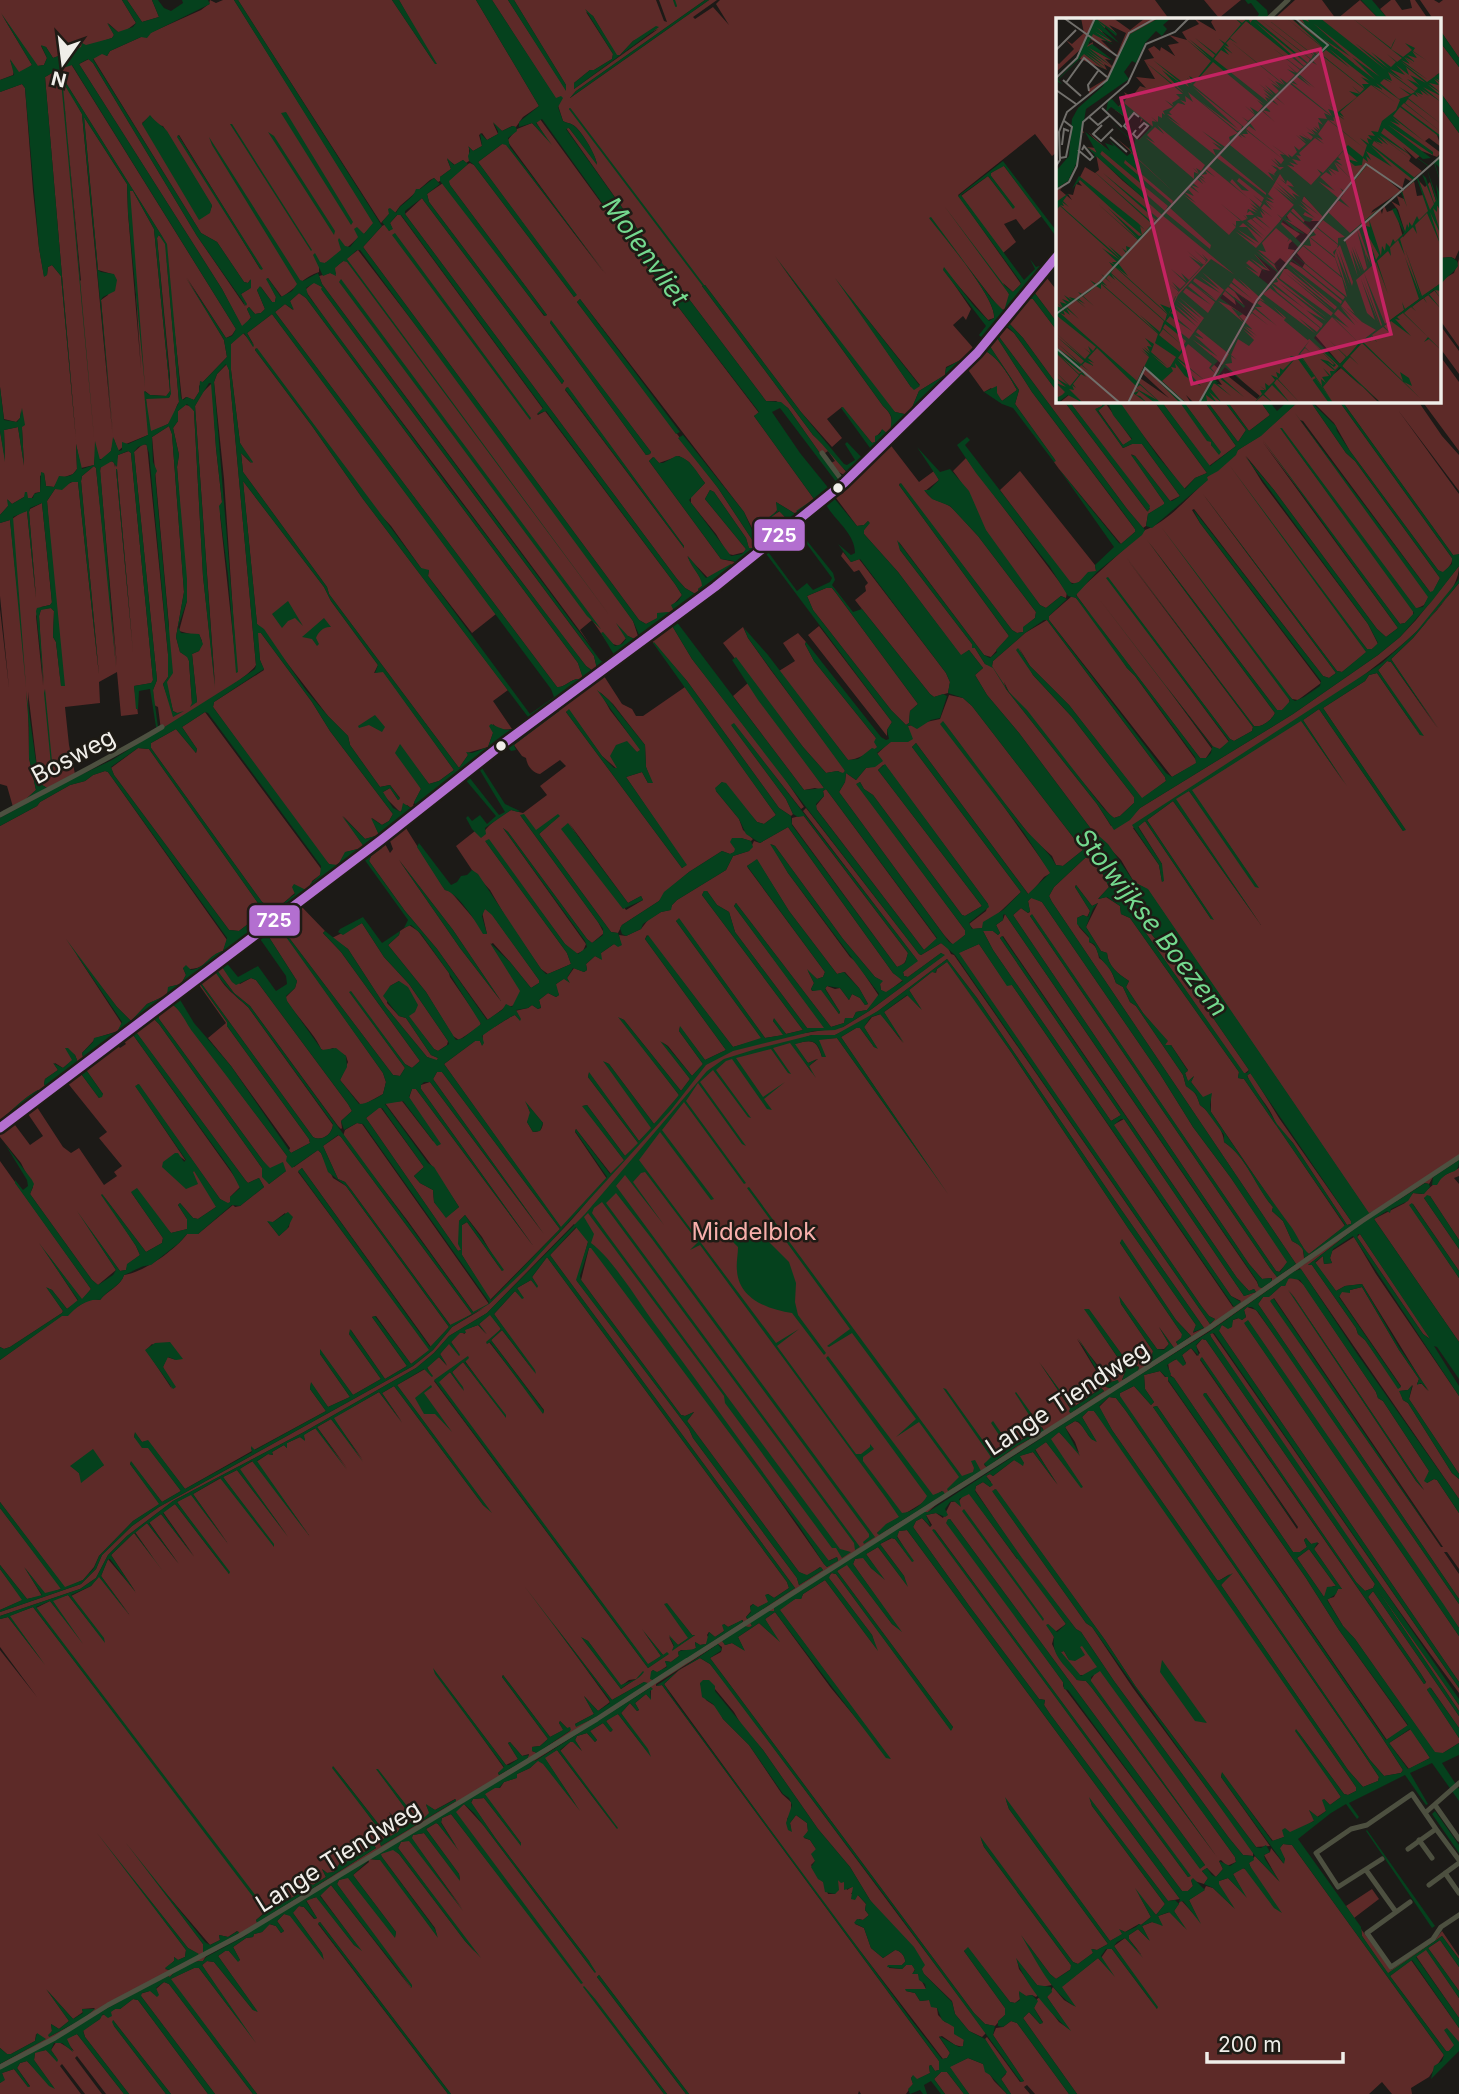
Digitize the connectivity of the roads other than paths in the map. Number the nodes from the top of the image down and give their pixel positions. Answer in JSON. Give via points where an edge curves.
{"nodes":[{"id":1,"x":1288,"y":0,"type":"edge"},
{"id":2,"x":1269,"y":18,"type":"edge"},
{"id":3,"x":1056,"y":257,"type":"edge"},
{"id":4,"x":822,"y":453,"type":"dead end"},
{"id":5,"x":844,"y":483,"type":"junction"},
{"id":6,"x":162,"y":727,"type":"dead end"},
{"id":7,"x":0,"y":815,"type":"edge"},
{"id":8,"x":0,"y":1128,"type":"edge"},
{"id":9,"x":1459,"y":1157,"type":"edge"},
{"id":10,"x":1458,"y":1784,"type":"edge"},
{"id":11,"x":1435,"y":1805,"type":"junction"},
{"id":12,"x":1425,"y":1813,"type":"junction"},
{"id":13,"x":1436,"y":1829,"type":"junction"},
{"id":14,"x":1459,"y":1839,"type":"edge"},
{"id":15,"x":1419,"y":1840,"type":"junction"},
{"id":16,"x":1408,"y":1849,"type":"dead end"},
{"id":17,"x":1432,"y":1858,"type":"dead end"},
{"id":18,"x":1382,"y":1859,"type":"dead end"},
{"id":19,"x":1459,"y":1862,"type":"edge"},
{"id":20,"x":1367,"y":1871,"type":"junction"},
{"id":21,"x":1445,"y":1873,"type":"junction"},
{"id":22,"x":1429,"y":1885,"type":"dead end"},
{"id":23,"x":1459,"y":1893,"type":"edge"},
{"id":24,"x":1410,"y":1902,"type":"dead end"},
{"id":25,"x":1396,"y":1912,"type":"junction"},
{"id":26,"x":1459,"y":1915,"type":"edge"},
{"id":27,"x":0,"y":2067,"type":"edge"}],
"edges":[{"from":1,"to":2,"type":"street"},
{"from":3,"to":5,"type":"street","via":[[977,353]]},
{"from":4,"to":5,"type":"street"},
{"from":5,"to":8,"type":"street","via":[[715,587]]},
{"from":6,"to":7,"type":"street","name":"Bosweg"},
{"from":9,"to":27,"type":"street","name":"Lange Tiendweg","via":[[1198,1335],[597,1719],[241,1935]]},
{"from":10,"to":11,"type":"street"},
{"from":11,"to":12,"type":"street"},
{"from":11,"to":14,"type":"street"},
{"from":12,"to":13,"type":"street"},
{"from":12,"to":20,"type":"street","via":[[1412,1794],[1316,1853],[1338,1887]]},
{"from":13,"to":15,"type":"street"},
{"from":13,"to":19,"type":"street"},
{"from":15,"to":16,"type":"street"},
{"from":15,"to":17,"type":"street"},
{"from":18,"to":20,"type":"street"},
{"from":19,"to":21,"type":"street"},
{"from":20,"to":25,"type":"street"},
{"from":21,"to":22,"type":"street"},
{"from":21,"to":23,"type":"street"},
{"from":24,"to":25,"type":"street"},
{"from":25,"to":26,"type":"street","via":[[1367,1933],[1391,1967]]}]}
